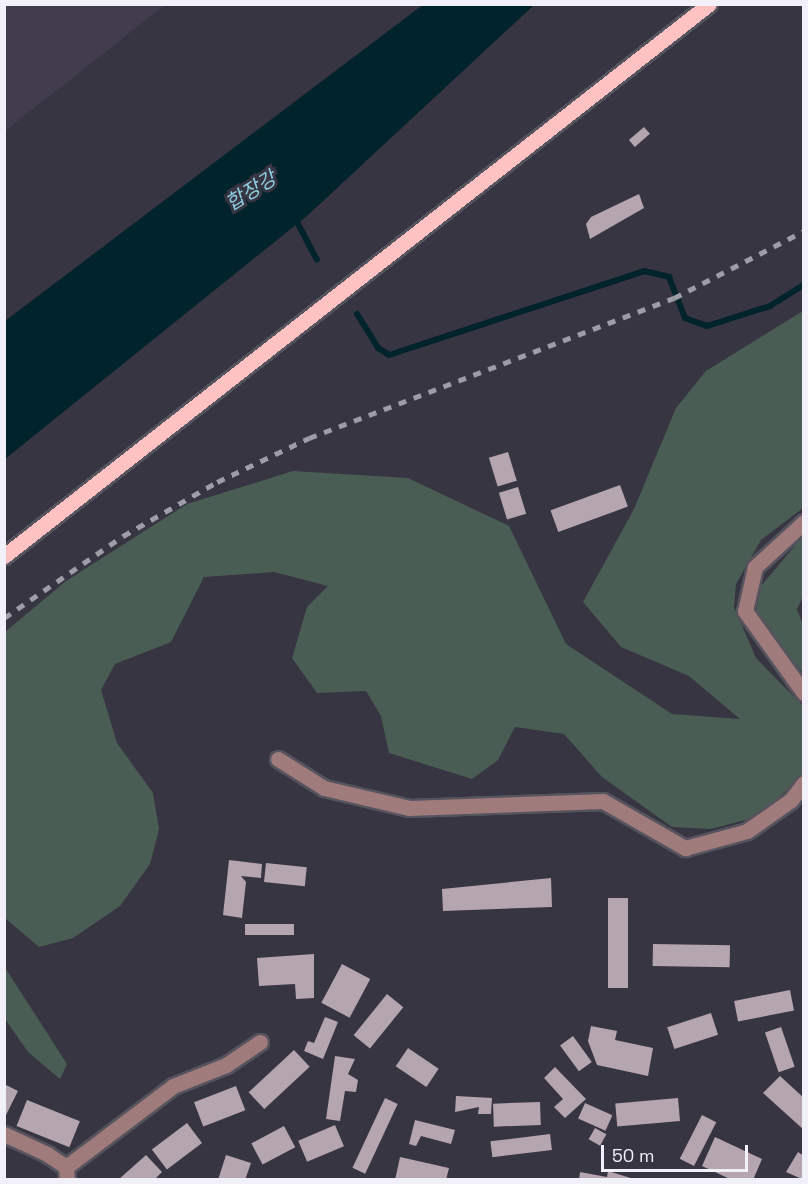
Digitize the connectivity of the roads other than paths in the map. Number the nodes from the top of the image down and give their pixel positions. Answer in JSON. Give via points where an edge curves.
{"nodes":[{"id":1,"x":709,"y":4,"type":"edge"},
{"id":2,"x":804,"y":522,"type":"edge"},
{"id":3,"x":4,"y":556,"type":"edge"},
{"id":4,"x":804,"y":693,"type":"edge"},
{"id":5,"x":278,"y":759,"type":"dead end"},
{"id":6,"x":804,"y":783,"type":"edge"},
{"id":7,"x":260,"y":1042,"type":"dead end"},
{"id":8,"x":4,"y":1134,"type":"edge"},
{"id":9,"x":66,"y":1173,"type":"edge"}],
"edges":[{"from":1,"to":3,"type":"main road"},
{"from":2,"to":4,"type":"street","via":[[755,567],[745,612]]},
{"from":5,"to":6,"type":"street","via":[[324,788],[408,808],[603,801],[685,848],[747,831],[791,800]]},
{"from":7,"to":9,"type":"street","via":[[226,1065],[172,1086]]},
{"from":8,"to":9,"type":"street"}]}
